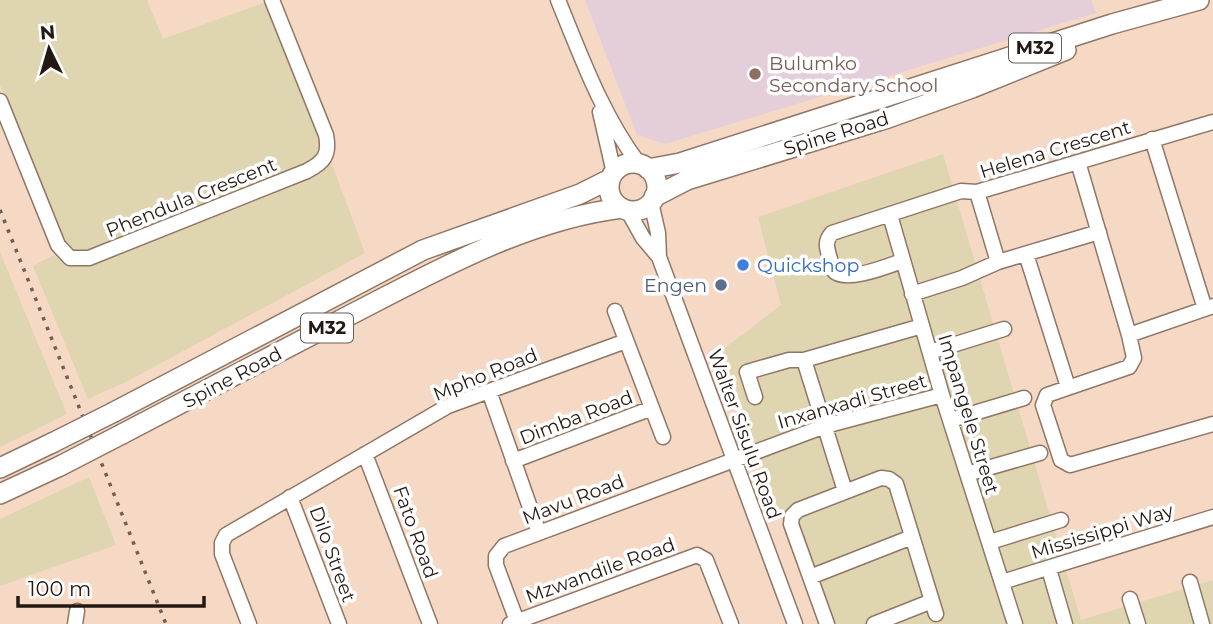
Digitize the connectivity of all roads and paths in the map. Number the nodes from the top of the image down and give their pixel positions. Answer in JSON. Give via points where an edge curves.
{"nodes":[{"id":1,"x":272,"y":0,"type":"edge"},
{"id":2,"x":558,"y":0,"type":"edge"},
{"id":3,"x":1199,"y":0,"type":"edge"},
{"id":4,"x":1174,"y":8,"type":"junction"},
{"id":5,"x":593,"y":83,"type":"junction"},
{"id":6,"x":0,"y":102,"type":"edge"},
{"id":7,"x":1213,"y":121,"type":"edge"},
{"id":8,"x":1152,"y":139,"type":"junction"},
{"id":9,"x":1078,"y":162,"type":"junction"},
{"id":10,"x":643,"y":167,"type":"junction"},
{"id":11,"x":612,"y":176,"type":"junction"},
{"id":12,"x":977,"y":192,"type":"junction"},
{"id":13,"x":653,"y":200,"type":"junction"},
{"id":14,"x":625,"y":210,"type":"junction"},
{"id":15,"x":890,"y":215,"type":"junction"},
{"id":16,"x":1099,"y":232,"type":"junction"},
{"id":17,"x":1026,"y":254,"type":"junction"},
{"id":18,"x":659,"y":257,"type":"junction"},
{"id":19,"x":902,"y":261,"type":"junction"},
{"id":20,"x":998,"y":262,"type":"junction"},
{"id":21,"x":912,"y":294,"type":"junction"},
{"id":22,"x":1209,"y":307,"type":"edge"},
{"id":23,"x":615,"y":311,"type":"dead end"},
{"id":24,"x":922,"y":326,"type":"junction"},
{"id":25,"x":1004,"y":329,"type":"dead end"},
{"id":26,"x":1129,"y":335,"type":"junction"},
{"id":27,"x":626,"y":341,"type":"junction"},
{"id":28,"x":930,"y":352,"type":"junction"},
{"id":29,"x":804,"y":360,"type":"junction"},
{"id":30,"x":1068,"y":387,"type":"junction"},
{"id":31,"x":489,"y":391,"type":"junction"},
{"id":32,"x":942,"y":395,"type":"junction"},
{"id":33,"x":755,"y":397,"type":"dead end"},
{"id":34,"x":1024,"y":398,"type":"dead end"},
{"id":35,"x":652,"y":408,"type":"junction"},
{"id":36,"x":951,"y":420,"type":"junction"},
{"id":37,"x":1213,"y":424,"type":"edge"},
{"id":38,"x":825,"y":426,"type":"junction"},
{"id":39,"x":663,"y":437,"type":"dead end"},
{"id":40,"x":1040,"y":453,"type":"dead end"},
{"id":41,"x":365,"y":454,"type":"junction"},
{"id":42,"x":734,"y":460,"type":"junction"},
{"id":43,"x":513,"y":461,"type":"junction"},
{"id":44,"x":0,"y":468,"type":"edge"},
{"id":45,"x":968,"y":474,"type":"junction"},
{"id":46,"x":845,"y":491,"type":"junction"},
{"id":47,"x":0,"y":494,"type":"edge"},
{"id":48,"x":290,"y":497,"type":"junction"},
{"id":49,"x":1213,"y":517,"type":"edge"},
{"id":50,"x":1061,"y":520,"type":"dead end"},
{"id":51,"x":539,"y":533,"type":"junction"},
{"id":52,"x":912,"y":537,"type":"junction"},
{"id":53,"x":990,"y":542,"type":"junction"},
{"id":54,"x":1049,"y":569,"type":"junction"},
{"id":55,"x":810,"y":576,"type":"junction"},
{"id":56,"x":1002,"y":582,"type":"junction"},
{"id":57,"x":1190,"y":582,"type":"dead end"},
{"id":58,"x":1130,"y":599,"type":"dead end"},
{"id":59,"x":515,"y":623,"type":"edge"},
{"id":60,"x":728,"y":623,"type":"edge"},
{"id":61,"x":249,"y":624,"type":"edge"},
{"id":62,"x":339,"y":624,"type":"edge"},
{"id":63,"x":430,"y":624,"type":"edge"},
{"id":64,"x":795,"y":624,"type":"edge"},
{"id":65,"x":827,"y":624,"type":"edge"},
{"id":66,"x":874,"y":624,"type":"edge"},
{"id":67,"x":1015,"y":624,"type":"edge"},
{"id":68,"x":1065,"y":624,"type":"edge"},
{"id":69,"x":1138,"y":624,"type":"edge"},
{"id":70,"x":1202,"y":624,"type":"edge"}],
"edges":[{"from":1,"to":6,"type":"street","name":"Phendula Crescent","via":[[326,135],[324,160],[307,171],[89,258],[70,258],[58,246]]},
{"from":2,"to":5,"type":"street"},
{"from":3,"to":4,"type":"main road","name":"Spine Road","number":"M32"},
{"from":4,"to":10,"type":"main road","name":"Spine Road","number":"M32","via":[[680,163]]},
{"from":4,"to":13,"type":"main road","name":"Spine Road","number":"M32","via":[[888,118],[687,180]]},
{"from":5,"to":10,"type":"street","via":[[620,137]]},
{"from":5,"to":11,"type":"street"},
{"from":7,"to":8,"type":"street","name":"Helena Crescent"},
{"from":8,"to":9,"type":"street","name":"Helena Crescent"},
{"from":8,"to":22,"type":"street"},
{"from":9,"to":12,"type":"street","name":"Helena Crescent"},
{"from":9,"to":16,"type":"street"},
{"from":10,"to":11,"type":"main road","name":"Spine Road","number":"M32","via":[[625,165]]},
{"from":10,"to":13,"type":"main road","via":[[656,182]]},
{"from":11,"to":14,"type":"main road","via":[[610,196]]},
{"from":11,"to":44,"type":"main road","name":"Spine Road","number":"M32","bridge":true,"via":[[580,194],[423,250]]},
{"from":12,"to":15,"type":"street","via":[[961,191]]},
{"from":12,"to":20,"type":"street","name":"Helena Crescent"},
{"from":13,"to":14,"type":"main road","name":"Spine Road","number":"M32","via":[[641,209]]},
{"from":13,"to":18,"type":"street","name":"Walter Sisulu Road"},
{"from":14,"to":18,"type":"street","name":"Walter Sisulu Road"},
{"from":14,"to":47,"type":"main road","name":"Spine Road","number":"M32","bridge":true,"via":[[561,220],[444,267]]},
{"from":15,"to":19,"type":"street","name":"Impangele Street"},
{"from":15,"to":19,"type":"street","via":[[832,233],[826,247],[833,270],[841,275]]},
{"from":16,"to":17,"type":"street"},
{"from":16,"to":26,"type":"street"},
{"from":17,"to":20,"type":"street"},
{"from":17,"to":30,"type":"street"},
{"from":18,"to":42,"type":"street","name":"Walter Sisulu Road"},
{"from":19,"to":21,"type":"street","name":"Impangele Street"},
{"from":20,"to":21,"type":"street"},
{"from":21,"to":24,"type":"street","name":"Impangele Street"},
{"from":22,"to":26,"type":"street"},
{"from":23,"to":27,"type":"street"},
{"from":24,"to":28,"type":"street","name":"Impangele Street"},
{"from":24,"to":29,"type":"street"},
{"from":25,"to":28,"type":"street"},
{"from":26,"to":30,"type":"street","via":[[1134,358],[1129,367]]},
{"from":27,"to":31,"type":"street","name":"Mpho Road"},
{"from":27,"to":35,"type":"street"},
{"from":28,"to":32,"type":"street","name":"Impangele Street"},
{"from":29,"to":33,"type":"street","via":[[747,372]]},
{"from":29,"to":38,"type":"street"},
{"from":30,"to":37,"type":"street","via":[[1047,395],[1043,405],[1061,460],[1070,465]]},
{"from":31,"to":41,"type":"street","name":"Mpho Road","via":[[448,406]]},
{"from":31,"to":43,"type":"street"},
{"from":32,"to":36,"type":"street","name":"Impangele Street"},
{"from":32,"to":38,"type":"street","name":"Inxanxadi Street"},
{"from":34,"to":36,"type":"street"},
{"from":35,"to":39,"type":"street"},
{"from":35,"to":43,"type":"street","name":"Dimba Road"},
{"from":36,"to":45,"type":"street","name":"Impangele Street"},
{"from":38,"to":42,"type":"street","name":"Inxanxadi Street"},
{"from":38,"to":46,"type":"street"},
{"from":40,"to":45,"type":"street"},
{"from":41,"to":48,"type":"street","name":"Mpho Road"},
{"from":41,"to":63,"type":"street","name":"Fato Road"},
{"from":42,"to":51,"type":"street","name":"Mavu Road"},
{"from":42,"to":64,"type":"street","name":"Walter Sisulu Road"},
{"from":43,"to":51,"type":"street"},
{"from":45,"to":53,"type":"street","name":"Impangele Street"},
{"from":46,"to":52,"type":"street","via":[[889,479],[895,484]]},
{"from":46,"to":55,"type":"street","via":[[792,516]]},
{"from":48,"to":61,"type":"street","name":"Mpho Road","via":[[226,535],[222,543]]},
{"from":48,"to":62,"type":"street","name":"Dilo Street"},
{"from":49,"to":54,"type":"street","name":"Mississippi Way"},
{"from":50,"to":53,"type":"street"},
{"from":51,"to":59,"type":"street","name":"Mavu Road","via":[[504,546],[496,556]]},
{"from":52,"to":55,"type":"street"},
{"from":52,"to":66,"type":"street","via":[[934,608]]},
{"from":53,"to":56,"type":"street","name":"Impangele Street"},
{"from":54,"to":56,"type":"street","name":"Mississippi Way"},
{"from":54,"to":68,"type":"street"},
{"from":55,"to":65,"type":"street"},
{"from":56,"to":67,"type":"street","name":"Impangele Street"},
{"from":57,"to":70,"type":"street"},
{"from":58,"to":69,"type":"street"},
{"from":59,"to":60,"type":"street","name":"Mzwandile Road","via":[[697,555],[703,556]]}]}
